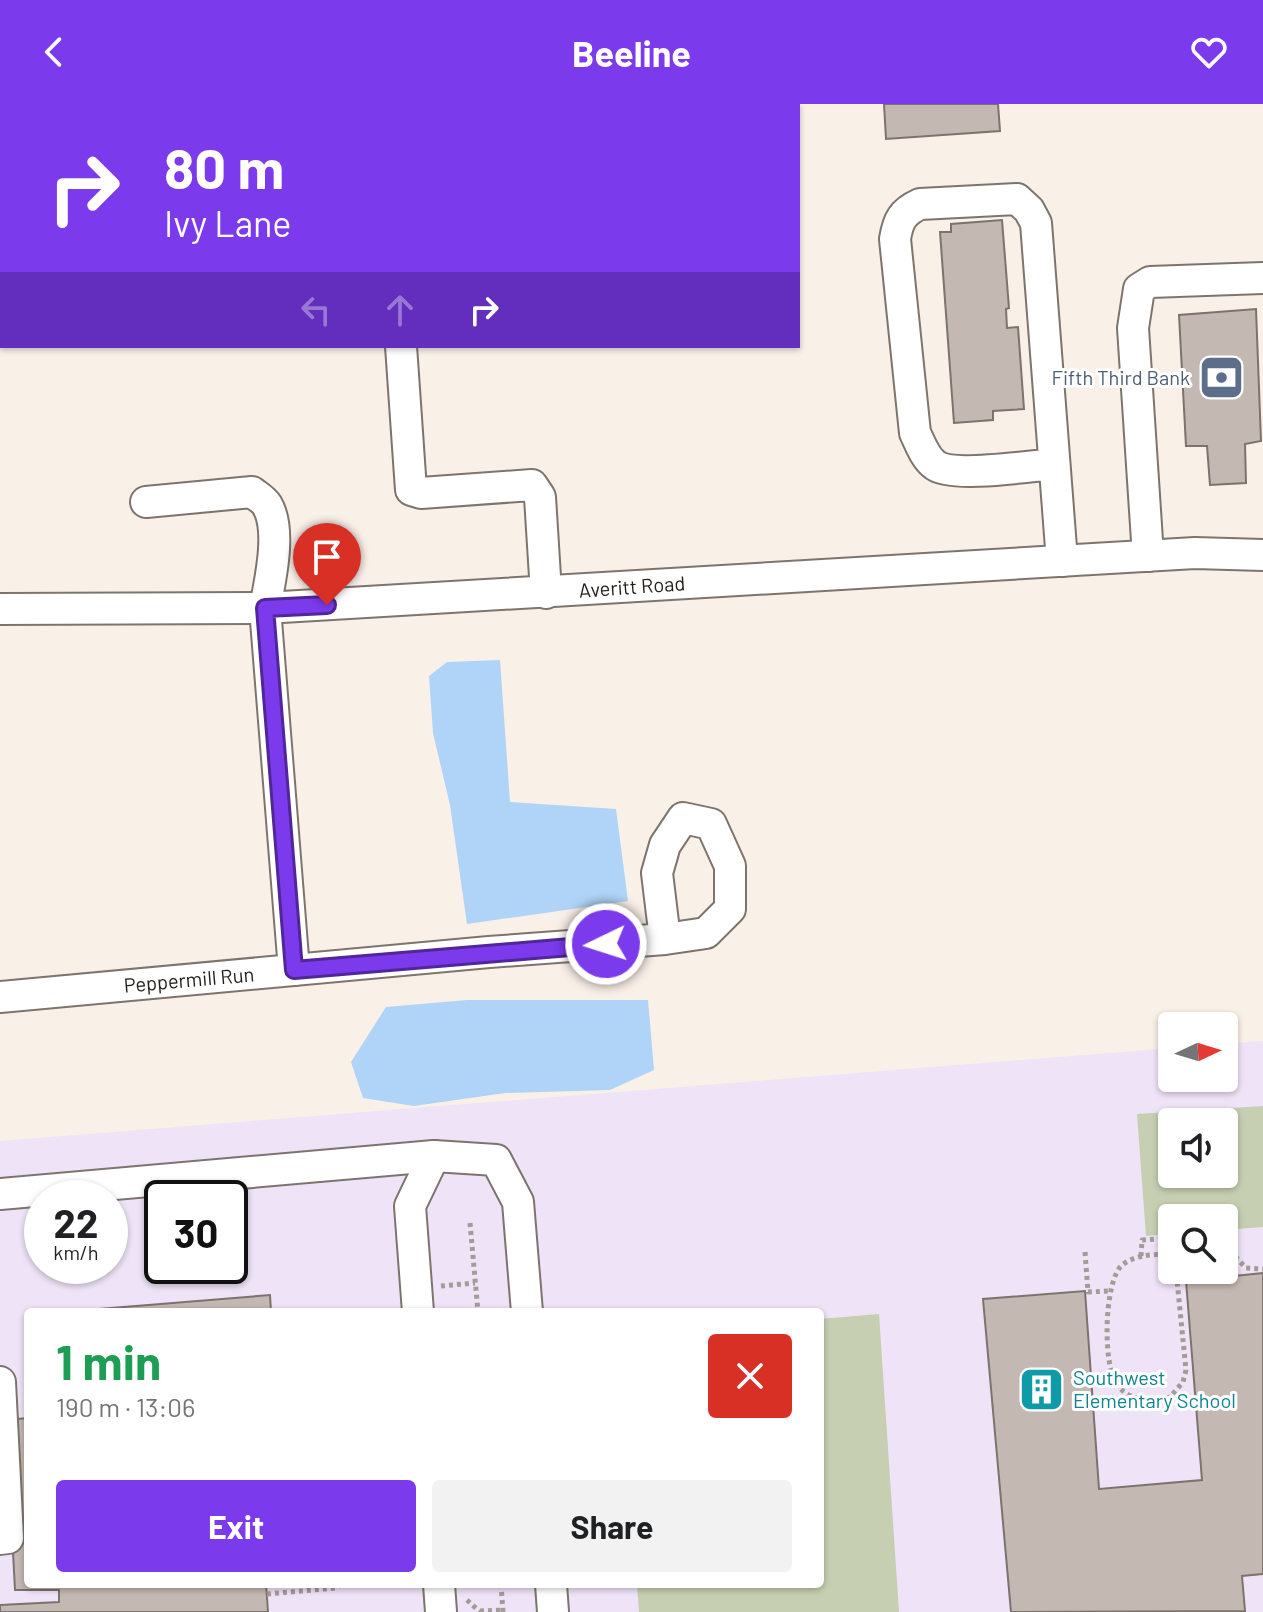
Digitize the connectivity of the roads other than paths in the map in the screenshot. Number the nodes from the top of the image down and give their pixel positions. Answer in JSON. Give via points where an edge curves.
{"nodes":[{"id":1,"x":1263,"y":278,"type":"edge"},
{"id":2,"x":401,"y":348,"type":"edge"},
{"id":3,"x":1054,"y":464,"type":"junction"},
{"id":4,"x":146,"y":502,"type":"dead end"},
{"id":5,"x":1263,"y":555,"type":"edge"},
{"id":6,"x":1148,"y":556,"type":"junction"},
{"id":7,"x":1062,"y":561,"type":"junction"},
{"id":8,"x":546,"y":593,"type":"junction"},
{"id":9,"x":265,"y":608,"type":"junction"},
{"id":10,"x":0,"y":609,"type":"edge"},
{"id":11,"x":665,"y":939,"type":"dead end"},
{"id":12,"x":294,"y":970,"type":"junction"},
{"id":13,"x":0,"y":997,"type":"edge"},
{"id":14,"x":434,"y":1156,"type":"junction"},
{"id":15,"x":0,"y":1194,"type":"edge"},
{"id":16,"x":418,"y":1308,"type":"edge"},
{"id":17,"x":527,"y":1308,"type":"edge"},
{"id":18,"x":0,"y":1382,"type":"edge"},
{"id":19,"x":0,"y":1539,"type":"edge"},
{"id":20,"x":439,"y":1588,"type":"edge"},
{"id":21,"x":551,"y":1588,"type":"edge"},
{"id":22,"x":441,"y":1612,"type":"edge"},
{"id":23,"x":553,"y":1612,"type":"edge"}],
"edges":[{"from":1,"to":6,"type":"street","via":[[1150,282],[1139,289],[1133,328]]},
{"from":2,"to":8,"type":"street","via":[[411,490],[532,485],[540,497]]},
{"from":3,"to":3,"type":"street","via":[[1036,223],[1029,210],[1017,199],[920,204],[907,210],[898,221],[895,239],[915,433],[923,450],[935,466],[953,472]]},
{"from":3,"to":7,"type":"street"},
{"from":4,"to":9,"type":"street","via":[[252,492],[266,502],[272,517],[273,565]]},
{"from":5,"to":6,"type":"street","name":"Averitt Road"},
{"from":6,"to":7,"type":"street","name":"Averitt Road"},
{"from":7,"to":8,"type":"street","name":"Averitt Road"},
{"from":8,"to":9,"type":"street","name":"Averitt Road"},
{"from":9,"to":10,"type":"street","name":"Averitt Road"},
{"from":9,"to":12,"type":"street"},
{"from":11,"to":12,"type":"street","name":"Peppermill Run"},
{"from":12,"to":13,"type":"street","name":"Peppermill Run"},
{"from":14,"to":15,"type":"street"},
{"from":14,"to":16,"type":"street","via":[[410,1206]]},
{"from":14,"to":17,"type":"street","via":[[496,1160],[518,1202]]},
{"from":18,"to":19,"type":"street","via":[[8,1538]]},
{"from":20,"to":22,"type":"street"},
{"from":21,"to":23,"type":"street"}]}
